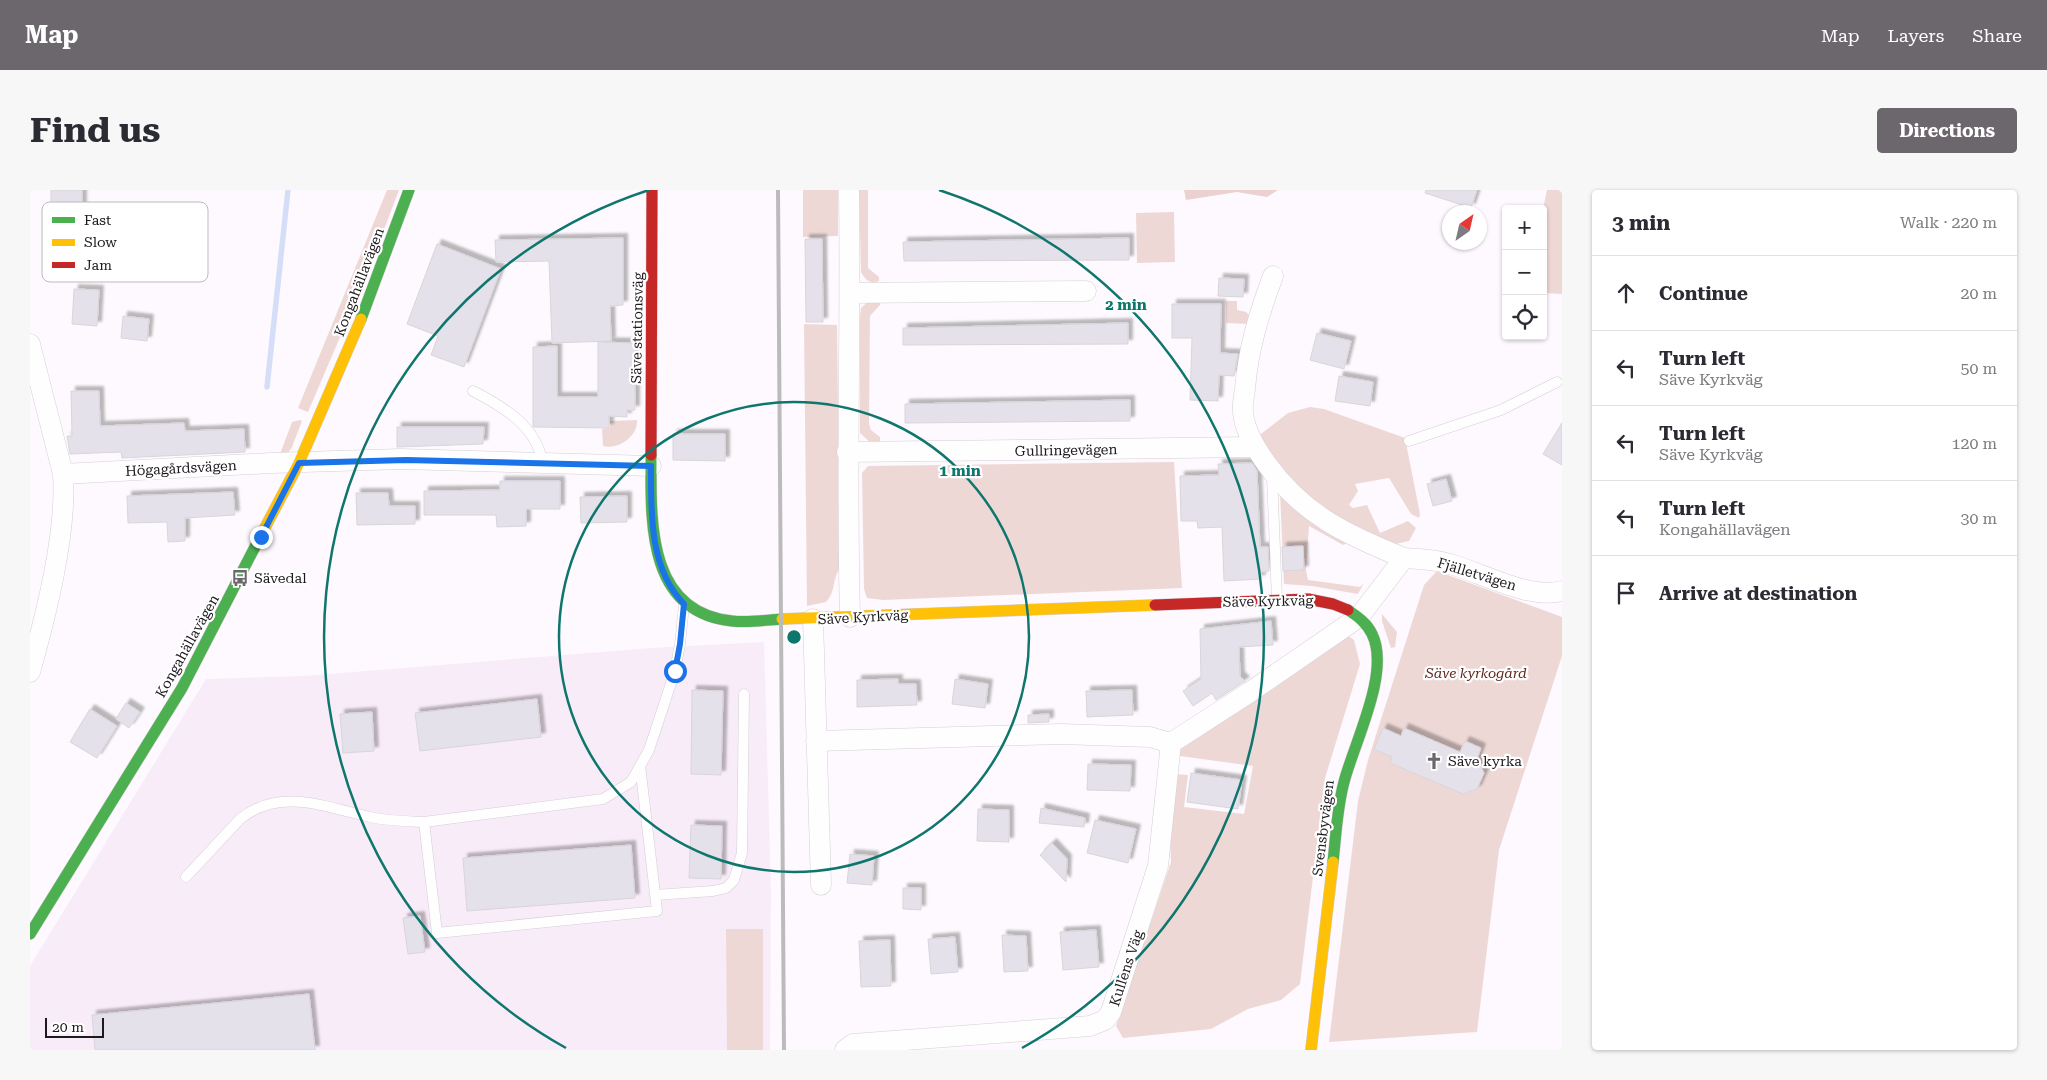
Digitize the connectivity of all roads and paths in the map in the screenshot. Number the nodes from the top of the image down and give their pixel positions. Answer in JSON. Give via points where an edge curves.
{"nodes":[{"id":1,"x":409,"y":190,"type":"edge"},
{"id":2,"x":652,"y":190,"type":"edge"},
{"id":3,"x":849,"y":190,"type":"edge"},
{"id":4,"x":1273,"y":276,"type":"dead end"},
{"id":5,"x":1086,"y":290,"type":"dead end"},
{"id":6,"x":850,"y":293,"type":"junction"},
{"id":7,"x":30,"y":344,"type":"edge"},
{"id":8,"x":1557,"y":382,"type":"dead end"},
{"id":9,"x":473,"y":391,"type":"dead end"},
{"id":10,"x":1409,"y":441,"type":"dead end"},
{"id":11,"x":1254,"y":447,"type":"junction"},
{"id":12,"x":847,"y":452,"type":"junction"},
{"id":13,"x":542,"y":462,"type":"junction"},
{"id":14,"x":299,"y":463,"type":"junction"},
{"id":15,"x":651,"y":466,"type":"junction"},
{"id":16,"x":1272,"y":472,"type":"junction"},
{"id":17,"x":63,"y":474,"type":"junction"},
{"id":18,"x":1404,"y":558,"type":"junction"},
{"id":19,"x":1560,"y":595,"type":"edge"},
{"id":20,"x":1277,"y":600,"type":"junction"},
{"id":21,"x":684,"y":604,"type":"junction"},
{"id":22,"x":850,"y":617,"type":"junction"},
{"id":23,"x":1359,"y":617,"type":"junction"},
{"id":24,"x":814,"y":619,"type":"junction"},
{"id":25,"x":30,"y":672,"type":"edge"},
{"id":26,"x":744,"y":694,"type":"dead end"},
{"id":27,"x":816,"y":741,"type":"junction"},
{"id":28,"x":1171,"y":743,"type":"junction"},
{"id":29,"x":640,"y":765,"type":"junction"},
{"id":30,"x":424,"y":822,"type":"junction"},
{"id":31,"x":186,"y":877,"type":"dead end"},
{"id":32,"x":821,"y":885,"type":"dead end"},
{"id":33,"x":655,"y":896,"type":"junction"},
{"id":34,"x":30,"y":934,"type":"edge"},
{"id":35,"x":845,"y":1050,"type":"edge"},
{"id":36,"x":1311,"y":1050,"type":"edge"}],
"edges":[{"from":1,"to":14,"type":"street","name":"Kongahällavägen","via":[[355,336]]},
{"from":2,"to":15,"type":"street","name":"Säve stationsväg"},
{"from":3,"to":6,"type":"street"},
{"from":4,"to":11,"type":"street","name":"Fjälletvägen","via":[[1256,320],[1246,367],[1243,413]]},
{"from":5,"to":6,"type":"street"},
{"from":6,"to":12,"type":"street"},
{"from":7,"to":17,"type":"street"},
{"from":8,"to":10,"type":"lane","via":[[1501,410]]},
{"from":9,"to":13,"type":"lane","via":[[501,406],[523,424],[540,448]]},
{"from":11,"to":12,"type":"street","name":"Gullringevägen"},
{"from":11,"to":16,"type":"street","name":"Fjälletvägen"},
{"from":12,"to":22,"type":"street"},
{"from":13,"to":14,"type":"street","via":[[401,460]]},
{"from":13,"to":15,"type":"street"},
{"from":14,"to":17,"type":"street","name":"Högagårdsvägen"},
{"from":14,"to":34,"type":"street","name":"Kongahällavägen","via":[[182,688]]},
{"from":15,"to":21,"type":"street","name":"Säve Kyrkväg","via":[[652,513],[659,561]]},
{"from":16,"to":18,"type":"street","name":"Fjälletvägen","via":[[1298,501],[1324,521],[1350,536]]},
{"from":16,"to":20,"type":"lane"},
{"from":17,"to":25,"type":"street","via":[[63,511],[48,600]]},
{"from":18,"to":19,"type":"street","name":"Fjälletvägen","via":[[1449,564],[1535,592]]},
{"from":18,"to":23,"type":"street"},
{"from":20,"to":22,"type":"street","name":"Säve Kyrkväg"},
{"from":20,"to":23,"type":"street","name":"Säve Kyrkväg","via":[[1330,601]]},
{"from":21,"to":24,"type":"street","name":"Säve Kyrkväg","via":[[707,616],[732,621]]},
{"from":21,"to":29,"type":"lane","via":[[675,671],[649,750]]},
{"from":22,"to":24,"type":"street","name":"Säve Kyrkväg"},
{"from":23,"to":28,"type":"street"},
{"from":23,"to":36,"type":"street","name":"Svensbyvägen","via":[[1370,631],[1377,658],[1341,791]]},
{"from":24,"to":27,"type":"street"},
{"from":26,"to":33,"type":"lane","via":[[742,853],[736,875],[726,888],[713,892]]},
{"from":27,"to":28,"type":"street","via":[[1061,734],[1150,736]]},
{"from":27,"to":32,"type":"street"},
{"from":28,"to":35,"type":"street","name":"Kullens Väg","via":[[1158,866],[1111,1012],[1105,1020],[1090,1026],[854,1044]]},
{"from":29,"to":30,"type":"lane","via":[[631,782],[603,799]]},
{"from":29,"to":33,"type":"lane"},
{"from":30,"to":31,"type":"lane","via":[[371,817],[303,801],[276,801],[244,816]]},
{"from":30,"to":33,"type":"lane","via":[[437,933],[657,911]]}]}
